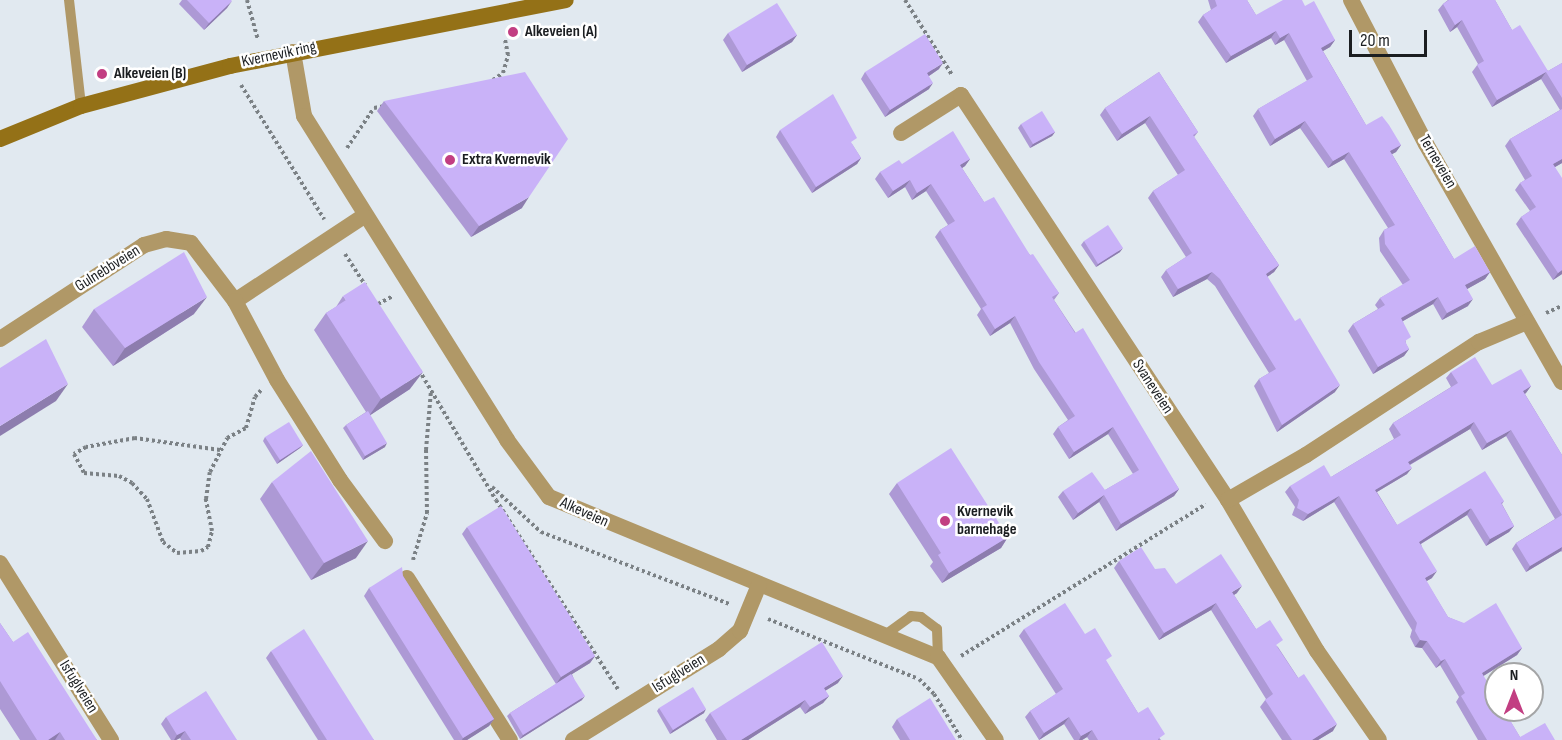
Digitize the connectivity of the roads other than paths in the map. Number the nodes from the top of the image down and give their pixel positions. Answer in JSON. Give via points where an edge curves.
{"nodes":[{"id":1,"x":69,"y":0,"type":"edge"},
{"id":2,"x":566,"y":0,"type":"edge"},
{"id":3,"x":1351,"y":0,"type":"edge"},
{"id":4,"x":292,"y":52,"type":"junction"},
{"id":5,"x":81,"y":106,"type":"junction"},
{"id":6,"x":901,"y":133,"type":"dead end"},
{"id":7,"x":0,"y":139,"type":"edge"},
{"id":8,"x":364,"y":216,"type":"junction"},
{"id":9,"x":235,"y":301,"type":"junction"},
{"id":10,"x":1527,"y":322,"type":"junction"},
{"id":11,"x":0,"y":339,"type":"edge"},
{"id":12,"x":1562,"y":382,"type":"edge"},
{"id":13,"x":1228,"y":500,"type":"junction"},
{"id":14,"x":385,"y":541,"type":"dead end"},
{"id":15,"x":0,"y":563,"type":"edge"},
{"id":16,"x":407,"y":578,"type":"edge"},
{"id":17,"x":759,"y":585,"type":"junction"},
{"id":18,"x":885,"y":635,"type":"junction"},
{"id":19,"x":943,"y":661,"type":"junction"},
{"id":20,"x":111,"y":740,"type":"edge"},
{"id":21,"x":510,"y":740,"type":"edge"},
{"id":22,"x":573,"y":740,"type":"edge"},
{"id":23,"x":996,"y":740,"type":"edge"},
{"id":24,"x":1379,"y":740,"type":"edge"}],
"edges":[{"from":1,"to":5,"type":"lane"},
{"from":2,"to":4,"type":"main road","name":"Kvernevik ring"},
{"from":3,"to":10,"type":"street","name":"Terneveien","via":[[1426,144]]},
{"from":4,"to":5,"type":"main road","name":"Kvernevik ring"},
{"from":4,"to":8,"type":"street","name":"Alkeveien","via":[[304,116]]},
{"from":5,"to":7,"type":"main road","name":"Kvernevik ring"},
{"from":6,"to":13,"type":"street","name":"Svaneveien","via":[[961,95]]},
{"from":8,"to":9,"type":"street"},
{"from":8,"to":17,"type":"street","name":"Alkeveien","via":[[507,441],[549,497]]},
{"from":9,"to":11,"type":"street","name":"Gulnebbveien","via":[[191,243],[166,239],[144,245]]},
{"from":9,"to":14,"type":"street","name":"Gulnebbveien","via":[[277,380],[340,480]]},
{"from":10,"to":12,"type":"street","name":"Terneveien"},
{"from":10,"to":13,"type":"street","via":[[1479,342],[1306,455]]},
{"from":13,"to":24,"type":"street","name":"Svaneveien","via":[[1317,651]]},
{"from":15,"to":20,"type":"street","name":"Isfuglveien"},
{"from":16,"to":21,"type":"street"},
{"from":17,"to":18,"type":"street","name":"Alkeveien"},
{"from":17,"to":22,"type":"street","name":"Isfuglveien","via":[[740,631],[719,649]]},
{"from":18,"to":19,"type":"street","name":"Alkeveien"},
{"from":18,"to":19,"type":"lane","via":[[911,616],[921,617],[937,629]]},
{"from":19,"to":23,"type":"street"}]}
